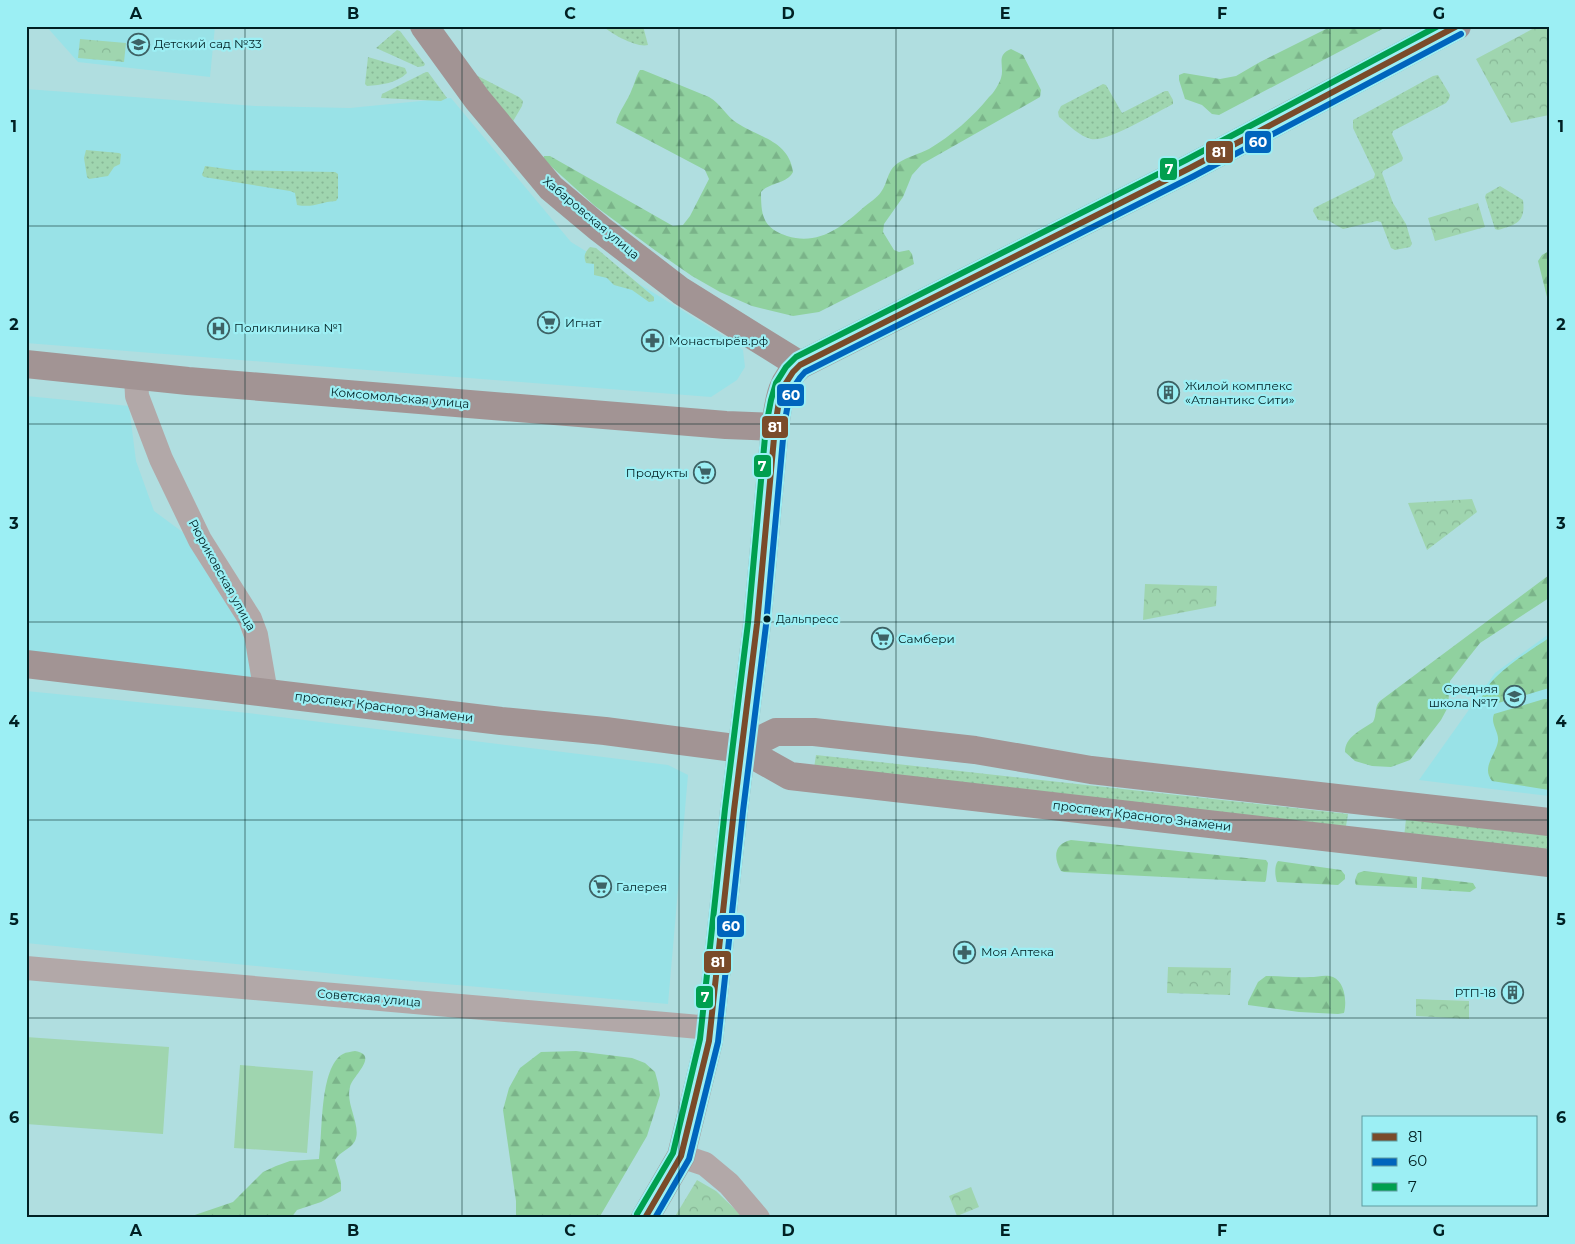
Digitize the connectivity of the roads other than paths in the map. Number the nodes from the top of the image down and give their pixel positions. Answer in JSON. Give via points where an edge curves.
{"nodes":[{"id":1,"x":424,"y":26,"type":"edge"},
{"id":2,"x":1457,"y":26,"type":"edge"},
{"id":3,"x":26,"y":364,"type":"edge"},
{"id":4,"x":800,"y":365,"type":"junction"},
{"id":5,"x":136,"y":376,"type":"junction"},
{"id":6,"x":775,"y":427,"type":"junction"},
{"id":7,"x":26,"y":664,"type":"edge"},
{"id":8,"x":266,"y":693,"type":"junction"},
{"id":9,"x":742,"y":748,"type":"junction"},
{"id":10,"x":1549,"y":822,"type":"edge"},
{"id":11,"x":1549,"y":863,"type":"edge"},
{"id":12,"x":26,"y":968,"type":"edge"},
{"id":13,"x":711,"y":1028,"type":"junction"},
{"id":14,"x":681,"y":1156,"type":"junction"},
{"id":15,"x":645,"y":1218,"type":"edge"},
{"id":16,"x":758,"y":1218,"type":"edge"}],
"edges":[{"from":1,"to":4,"type":"main road","name":"Хабаровская улица","via":[[477,99],[551,188],[681,291]]},
{"from":2,"to":4,"type":"main road","via":[[1190,168]]},
{"from":3,"to":5,"type":"main road","name":"Комсомольская улица"},
{"from":4,"to":6,"type":"main road","via":[[783,387]]},
{"from":5,"to":6,"type":"main road","name":"Комсомольская улица"},
{"from":5,"to":8,"type":"street","name":"Рюриковская улица","via":[[137,396],[161,459],[200,540],[250,619]]},
{"from":6,"to":9,"type":"main road"},
{"from":7,"to":8,"type":"main road","name":"проспект Красного Знамени"},
{"from":8,"to":9,"type":"main road","name":"проспект Красного Знамени"},
{"from":9,"to":10,"type":"main road","via":[[776,732],[814,732],[975,750],[1091,770]]},
{"from":9,"to":11,"type":"main road","name":"проспект Красного Знамени","via":[[790,776]]},
{"from":9,"to":13,"type":"main road"},
{"from":12,"to":13,"type":"street","name":"Советская улица"},
{"from":13,"to":14,"type":"main road"},
{"from":14,"to":15,"type":"main road"},
{"from":14,"to":16,"type":"street","via":[[705,1164],[730,1184]]}]}
